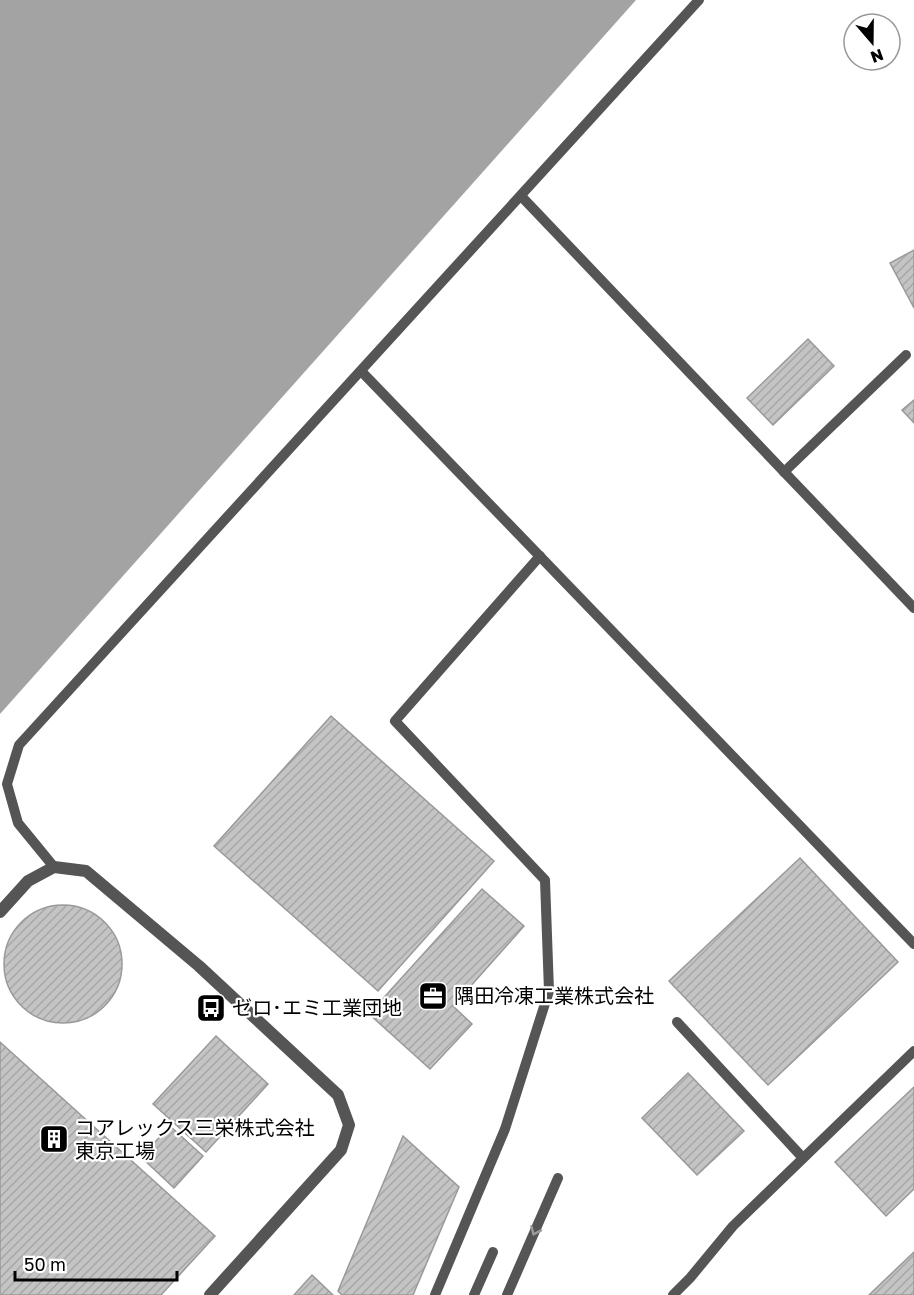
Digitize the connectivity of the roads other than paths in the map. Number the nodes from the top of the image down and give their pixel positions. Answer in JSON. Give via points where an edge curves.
{"nodes":[{"id":1,"x":699,"y":0,"type":"edge"},
{"id":2,"x":521,"y":196,"type":"junction"},
{"id":3,"x":906,"y":355,"type":"dead end"},
{"id":4,"x":361,"y":371,"type":"junction"},
{"id":5,"x":784,"y":472,"type":"junction"},
{"id":6,"x":540,"y":556,"type":"junction"},
{"id":7,"x":914,"y":608,"type":"edge"},
{"id":8,"x":54,"y":867,"type":"junction"},
{"id":9,"x":0,"y":912,"type":"edge"},
{"id":10,"x":914,"y":944,"type":"edge"},
{"id":11,"x":677,"y":1022,"type":"dead end"},
{"id":12,"x":914,"y":1051,"type":"edge"},
{"id":13,"x":803,"y":1158,"type":"junction"},
{"id":14,"x":558,"y":1178,"type":"dead end"},
{"id":15,"x":493,"y":1252,"type":"dead end"},
{"id":16,"x":210,"y":1295,"type":"edge"},
{"id":17,"x":435,"y":1295,"type":"edge"},
{"id":18,"x":474,"y":1295,"type":"edge"},
{"id":19,"x":507,"y":1295,"type":"edge"},
{"id":20,"x":673,"y":1295,"type":"edge"}],
"edges":[{"from":1,"to":2,"type":"lane"},
{"from":2,"to":4,"type":"lane"},
{"from":2,"to":5,"type":"lane"},
{"from":3,"to":5,"type":"lane"},
{"from":4,"to":6,"type":"lane"},
{"from":4,"to":8,"type":"lane","via":[[20,745],[7,784],[18,823]]},
{"from":5,"to":7,"type":"lane"},
{"from":6,"to":10,"type":"lane"},
{"from":6,"to":17,"type":"lane","via":[[395,721],[545,880],[549,992],[505,1129]]},
{"from":8,"to":9,"type":"street","via":[[28,880]]},
{"from":8,"to":16,"type":"street","via":[[86,871],[199,966],[338,1095],[349,1125],[341,1150]]},
{"from":11,"to":13,"type":"lane"},
{"from":12,"to":13,"type":"lane"},
{"from":13,"to":20,"type":"lane","via":[[733,1226]]},
{"from":14,"to":19,"type":"lane","one_way":true},
{"from":15,"to":18,"type":"lane"}]}
